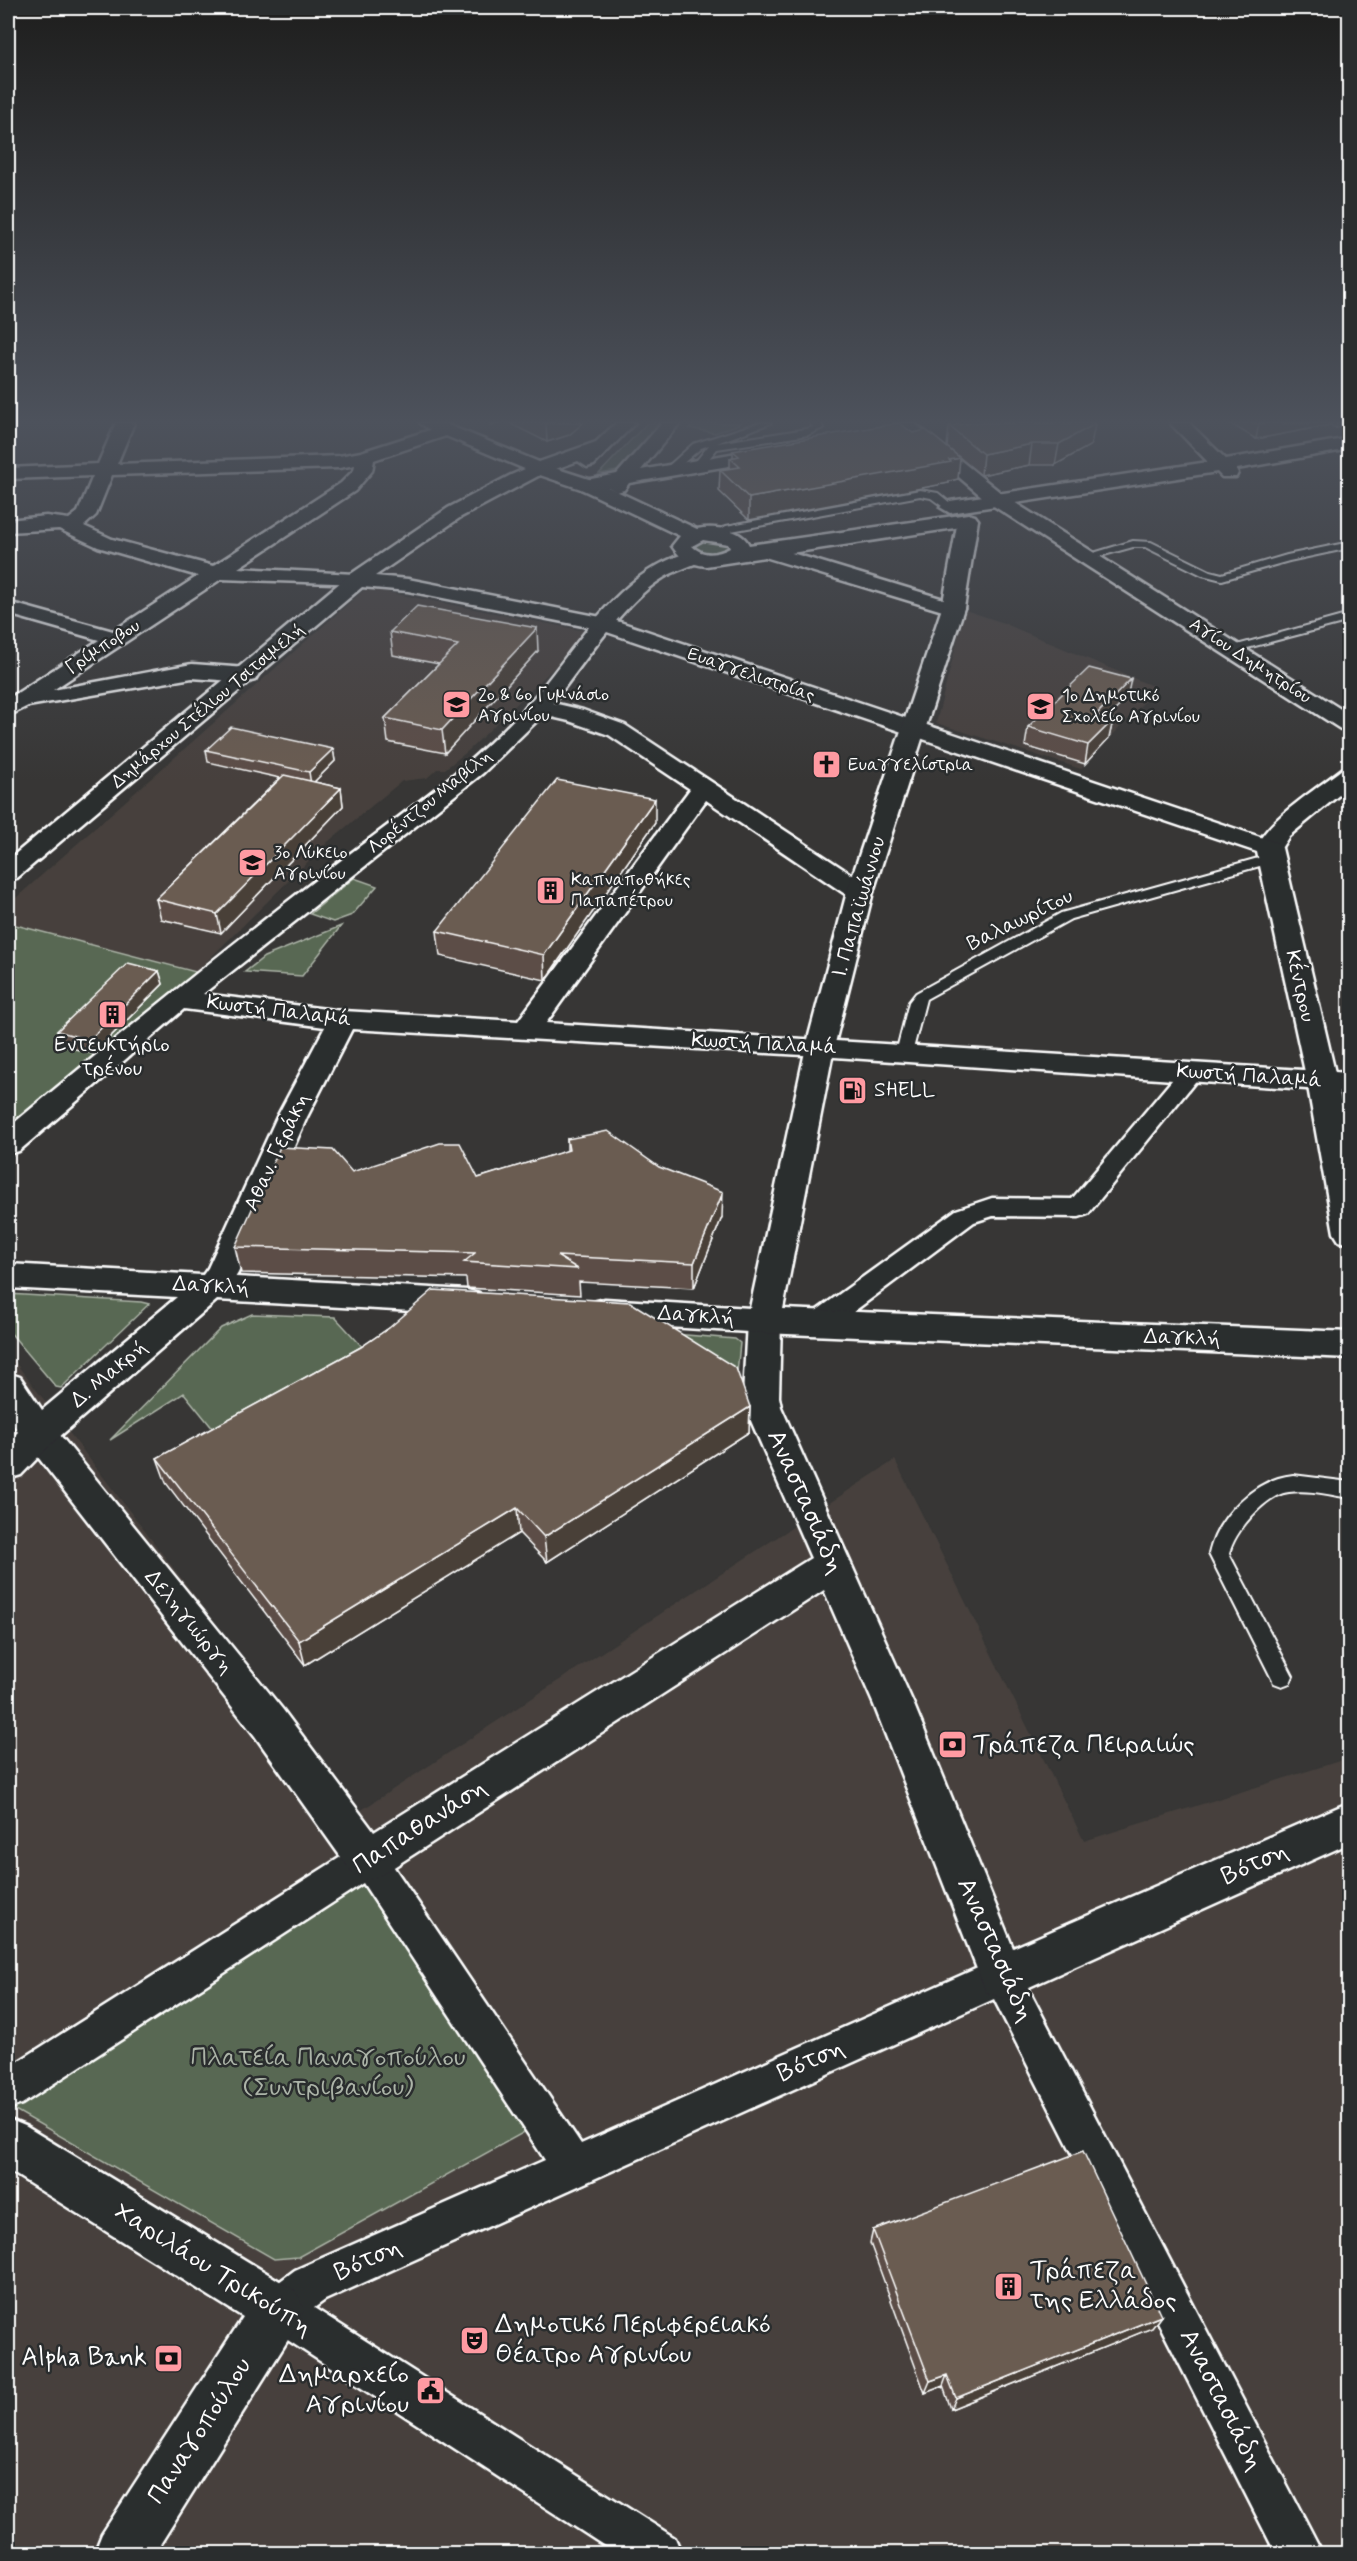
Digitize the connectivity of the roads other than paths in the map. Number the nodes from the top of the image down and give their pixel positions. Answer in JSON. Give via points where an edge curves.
{"nodes":[{"id":1,"x":104,"y":543,"type":"edge"},
{"id":2,"x":263,"y":543,"type":"edge"},
{"id":3,"x":409,"y":543,"type":"edge"},
{"id":4,"x":685,"y":543,"type":"edge"},
{"id":5,"x":731,"y":543,"type":"edge"},
{"id":6,"x":738,"y":543,"type":"edge"},
{"id":7,"x":803,"y":543,"type":"edge"},
{"id":8,"x":957,"y":543,"type":"edge"},
{"id":9,"x":1064,"y":543,"type":"edge"},
{"id":10,"x":1350,"y":545,"type":"edge"},
{"id":11,"x":762,"y":550,"type":"junction"},
{"id":12,"x":694,"y":557,"type":"junction"},
{"id":13,"x":1086,"y":557,"type":"junction"},
{"id":14,"x":217,"y":573,"type":"junction"},
{"id":15,"x":355,"y":580,"type":"junction"},
{"id":16,"x":8,"y":608,"type":"edge"},
{"id":17,"x":953,"y":608,"type":"junction"},
{"id":18,"x":1350,"y":618,"type":"edge"},
{"id":19,"x":603,"y":624,"type":"junction"},
{"id":20,"x":116,"y":638,"type":"junction"},
{"id":21,"x":1232,"y":648,"type":"junction"},
{"id":22,"x":247,"y":675,"type":"junction"},
{"id":23,"x":12,"y":706,"type":"edge"},
{"id":24,"x":538,"y":708,"type":"junction"},
{"id":25,"x":1349,"y":725,"type":"edge"},
{"id":26,"x":915,"y":730,"type":"junction"},
{"id":27,"x":1350,"y":774,"type":"edge"},
{"id":28,"x":703,"y":788,"type":"junction"},
{"id":29,"x":1269,"y":853,"type":"junction"},
{"id":30,"x":8,"y":873,"type":"edge"},
{"id":31,"x":860,"y":892,"type":"junction"},
{"id":32,"x":178,"y":1000,"type":"junction"},
{"id":33,"x":343,"y":1020,"type":"junction"},
{"id":34,"x":525,"y":1031,"type":"junction"},
{"id":35,"x":820,"y":1047,"type":"junction"},
{"id":36,"x":904,"y":1053,"type":"junction"},
{"id":37,"x":1191,"y":1072,"type":"junction"},
{"id":38,"x":1336,"y":1082,"type":"edge"},
{"id":39,"x":8,"y":1144,"type":"edge"},
{"id":40,"x":1350,"y":1233,"type":"edge"},
{"id":41,"x":8,"y":1276,"type":"edge"},
{"id":42,"x":212,"y":1286,"type":"junction"},
{"id":43,"x":494,"y":1304,"type":"edge"},
{"id":44,"x":576,"y":1309,"type":"edge"},
{"id":45,"x":764,"y":1321,"type":"junction"},
{"id":46,"x":819,"y":1323,"type":"junction"},
{"id":47,"x":1350,"y":1345,"type":"edge"},
{"id":48,"x":8,"y":1386,"type":"edge"},
{"id":49,"x":38,"y":1434,"type":"junction"},
{"id":50,"x":8,"y":1465,"type":"edge"},
{"id":51,"x":1350,"y":1490,"type":"edge"},
{"id":52,"x":833,"y":1564,"type":"junction"},
{"id":53,"x":1282,"y":1676,"type":"dead end"},
{"id":54,"x":1350,"y":1822,"type":"edge"},
{"id":55,"x":368,"y":1860,"type":"junction"},
{"id":56,"x":1002,"y":1976,"type":"junction"},
{"id":57,"x":8,"y":2090,"type":"edge"},
{"id":58,"x":8,"y":2143,"type":"edge"},
{"id":59,"x":573,"y":2168,"type":"junction"},
{"id":60,"x":278,"y":2309,"type":"junction"},
{"id":61,"x":122,"y":2553,"type":"edge"},
{"id":62,"x":659,"y":2553,"type":"edge"},
{"id":63,"x":1300,"y":2553,"type":"edge"}],
"edges":[{"from":1,"to":14,"type":"street","name":"Ευαγγελιστρίας"},
{"from":2,"to":14,"type":"street","name":"Γρίμποβου"},
{"from":3,"to":15,"type":"street","name":"Δημάρχου Στέλιου Τσιτσιμελή"},
{"from":4,"to":12,"type":"street","via":[[682,546]]},
{"from":5,"to":12,"type":"street","via":[[712,560]]},
{"from":6,"to":11,"type":"street"},
{"from":7,"to":11,"type":"street"},
{"from":8,"to":17,"type":"street","name":"Ι. Παπαϊωάννου"},
{"from":9,"to":13,"type":"street","name":"Αγίου Δημητρίου"},
{"from":10,"to":13,"type":"lane","via":[[1222,577],[1147,544]]},
{"from":11,"to":17,"type":"street"},
{"from":12,"to":19,"type":"street","name":"Λορέντζου Μαβίλη","via":[[656,573]]},
{"from":13,"to":21,"type":"street","name":"Αγίου Δημητρίου"},
{"from":14,"to":15,"type":"street","name":"Ευαγγελιστρίας"},
{"from":14,"to":20,"type":"street","name":"Γρίμποβου"},
{"from":15,"to":19,"type":"street","name":"Ευαγγελιστρίας","via":[[408,585]]},
{"from":15,"to":22,"type":"street","name":"Δημάρχου Στέλιου Τσιτσιμελή"},
{"from":16,"to":20,"type":"street"},
{"from":17,"to":26,"type":"street","name":"Ι. Παπαϊωάννου"},
{"from":18,"to":21,"type":"lane"},
{"from":19,"to":24,"type":"street","name":"Λορέντζου Μαβίλη"},
{"from":19,"to":26,"type":"street","name":"Ευαγγελιστρίας"},
{"from":20,"to":23,"type":"street","name":"Γρίμποβου"},
{"from":21,"to":25,"type":"street","name":"Αγίου Δημητρίου"},
{"from":22,"to":23,"type":"street","via":[[192,671]]},
{"from":22,"to":30,"type":"street","name":"Δημάρχου Στέλιου Τσιτσιμελή"},
{"from":24,"to":28,"type":"street","via":[[575,715],[617,730]]},
{"from":24,"to":32,"type":"street","name":"Λορέντζου Μαβίλη","via":[[475,768]]},
{"from":26,"to":29,"type":"street","name":"Ευαγγελιστρίας"},
{"from":26,"to":31,"type":"street","name":"Ι. Παπαϊωάννου"},
{"from":27,"to":29,"type":"street","via":[[1280,831],[1272,839]]},
{"from":28,"to":31,"type":"street"},
{"from":28,"to":34,"type":"street"},
{"from":29,"to":36,"type":"lane","name":"Βαλαωρίτου","via":[[1066,916],[921,996]]},
{"from":29,"to":38,"type":"street","name":"Κέντρου"},
{"from":31,"to":35,"type":"street","name":"Ι. Παπαϊωάννου"},
{"from":32,"to":33,"type":"street","name":"Κωστή Παλαμά"},
{"from":32,"to":39,"type":"street","name":"Λορέντζου Μαβίλη"},
{"from":33,"to":34,"type":"street","name":"Κωστή Παλαμά"},
{"from":33,"to":42,"type":"street","name":"Αθαν. Γεράκη","via":[[292,1117],[222,1273]]},
{"from":34,"to":35,"type":"street","name":"Κωστή Παλαμά"},
{"from":35,"to":36,"type":"street","name":"Κωστή Παλαμά"},
{"from":35,"to":45,"type":"street","name":"Ι. Παπαϊωάννου"},
{"from":36,"to":37,"type":"street","name":"Κωστή Παλαμά"},
{"from":37,"to":38,"type":"street","name":"Κωστή Παλαμά"},
{"from":37,"to":46,"type":"street","via":[[1079,1209],[992,1207],[965,1216]]},
{"from":38,"to":40,"type":"street","name":"Κέντρου"},
{"from":41,"to":42,"type":"street","name":"Δαγκλή"},
{"from":42,"to":43,"type":"street","name":"Δαγκλή"},
{"from":42,"to":49,"type":"street","name":"Δ. Μακρή"},
{"from":44,"to":45,"type":"street","name":"Δαγκλή"},
{"from":45,"to":46,"type":"street","name":"Δαγκλή"},
{"from":45,"to":52,"type":"street","name":"Αναστασιάδη","via":[[763,1407]]},
{"from":46,"to":47,"type":"street","name":"Δαγκλή"},
{"from":48,"to":49,"type":"street","name":"Δεληγιώργη"},
{"from":49,"to":50,"type":"street","name":"Δ. Μακρή"},
{"from":49,"to":55,"type":"street","name":"Δεληγιώργη","via":[[269,1723]]},
{"from":51,"to":53,"type":"lane","via":[[1288,1483],[1274,1486],[1230,1526],[1219,1543],[1219,1554]]},
{"from":52,"to":55,"type":"street","name":"Παπαθανάση"},
{"from":52,"to":56,"type":"street","name":"Αναστασιάδη"},
{"from":54,"to":56,"type":"street","name":"Βότση"},
{"from":55,"to":57,"type":"street","name":"Παπαθανάση"},
{"from":55,"to":59,"type":"street"},
{"from":56,"to":59,"type":"street","name":"Βότση"},
{"from":56,"to":63,"type":"street","name":"Αναστασιάδη"},
{"from":58,"to":60,"type":"street","name":"Χαριλάου Τρικούπη"},
{"from":59,"to":60,"type":"street","name":"Βότση","via":[[310,2285]]},
{"from":60,"to":61,"type":"street","name":"Παναγοπούλου"},
{"from":60,"to":62,"type":"street","name":"Χαριλάου Τρικούπη"}]}
